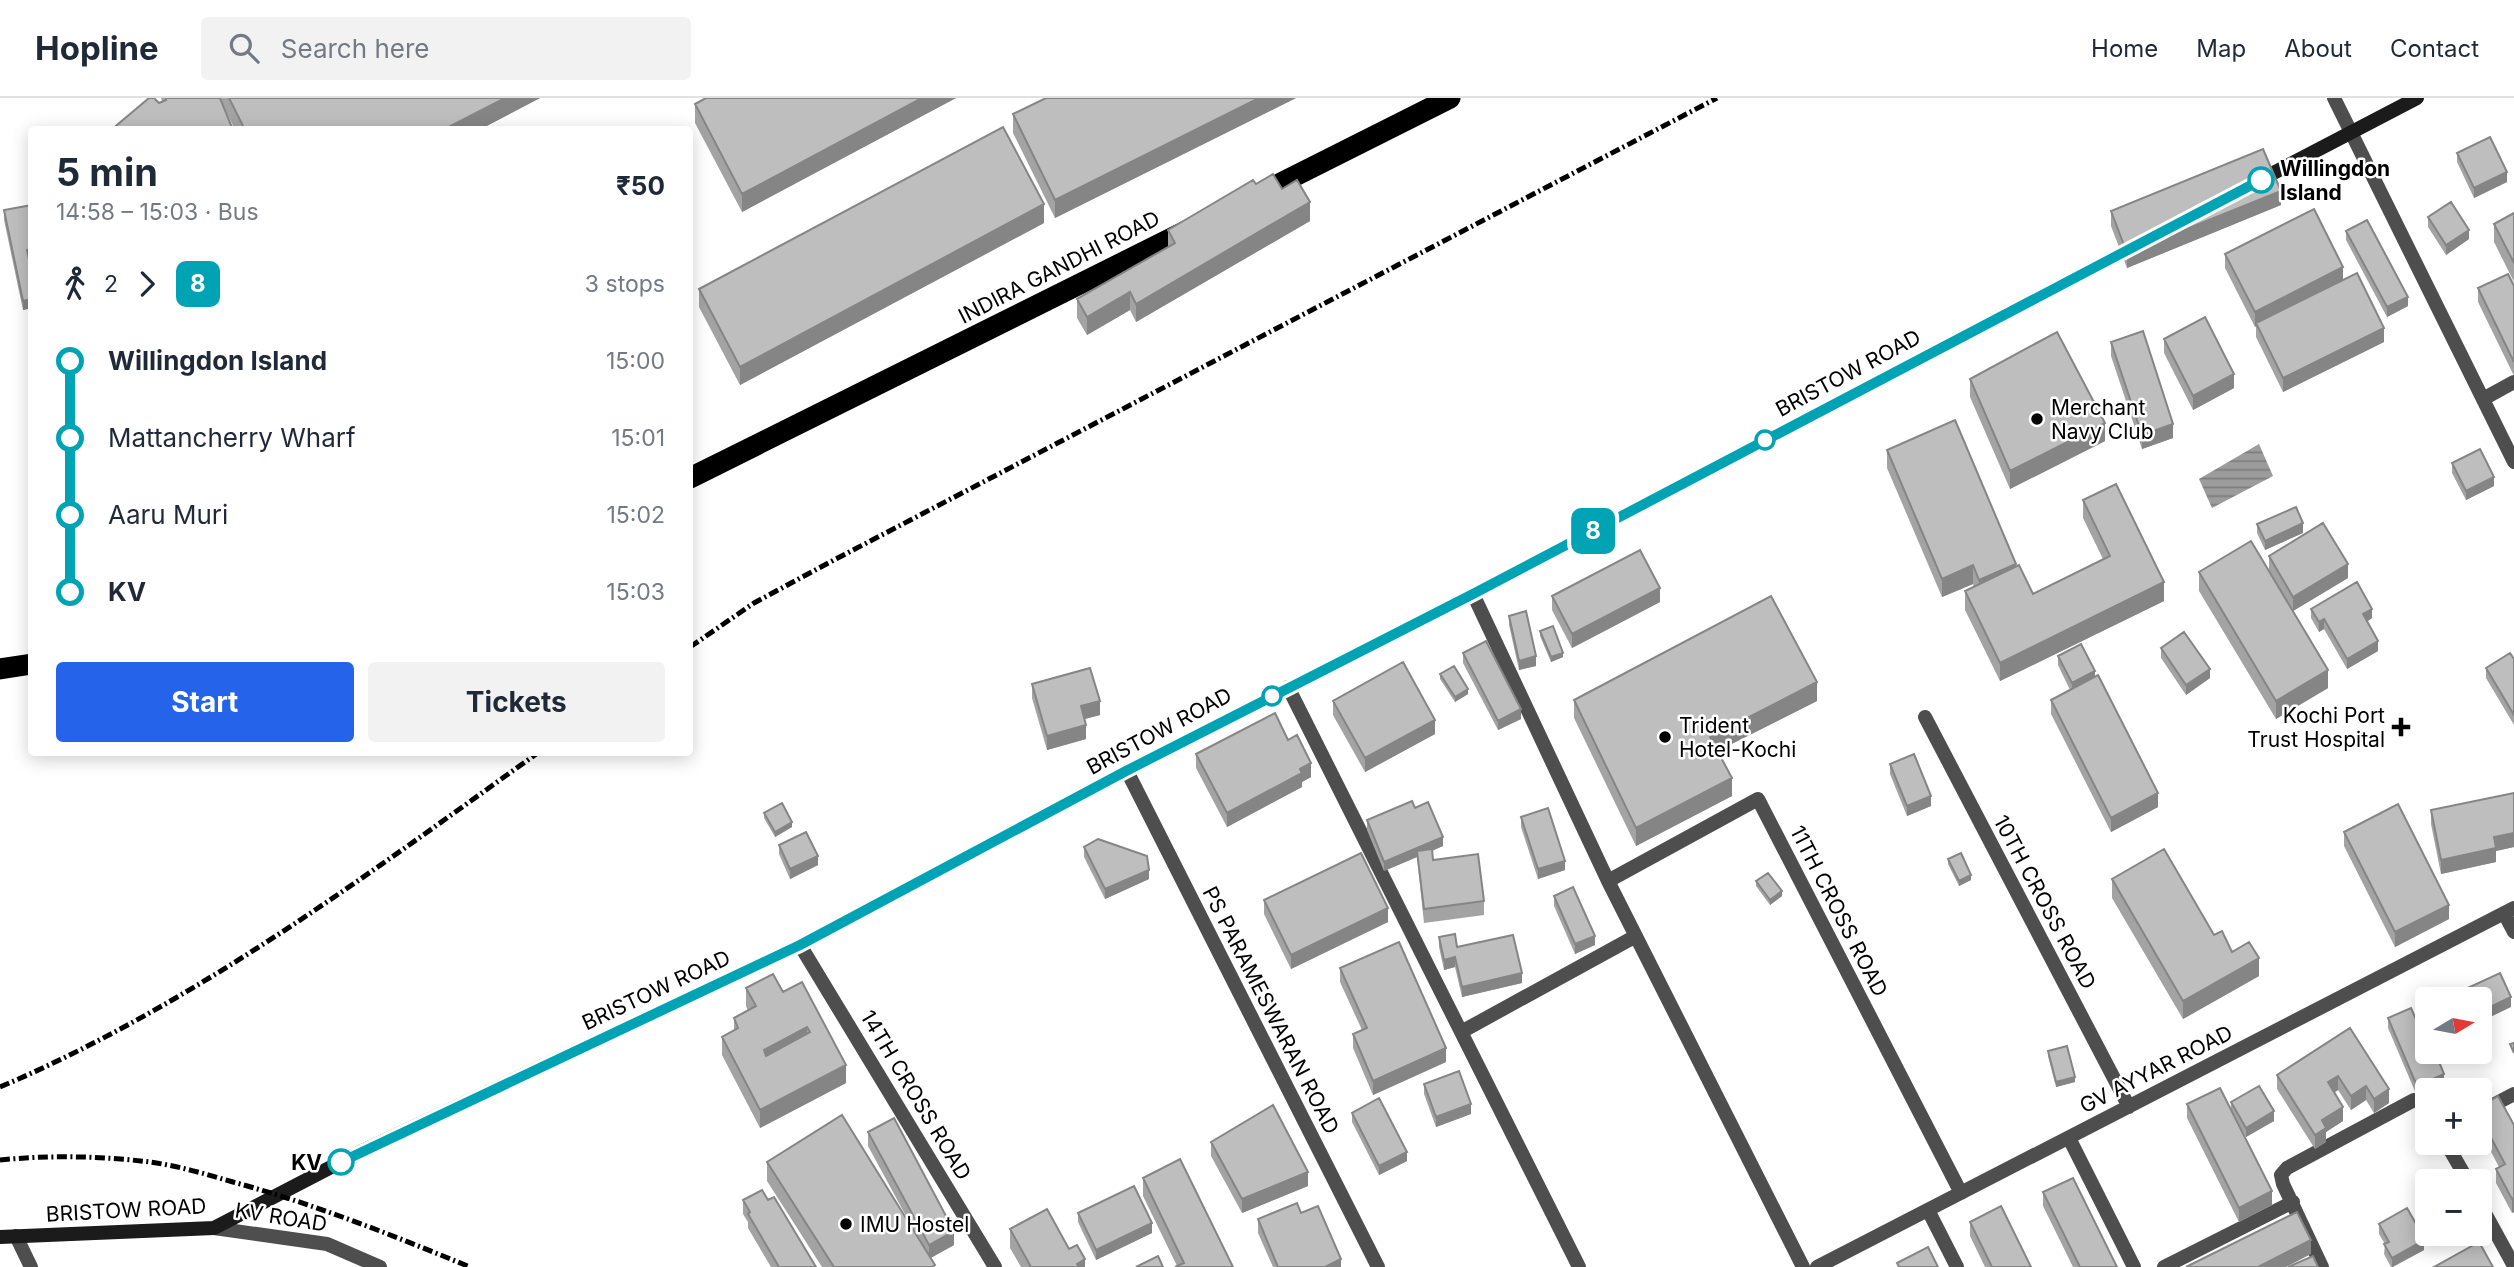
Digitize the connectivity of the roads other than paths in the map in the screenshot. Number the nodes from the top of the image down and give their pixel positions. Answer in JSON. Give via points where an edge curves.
{"nodes":[{"id":1,"x":1450,"y":98,"type":"edge"},
{"id":2,"x":2334,"y":98,"type":"edge"},
{"id":3,"x":2417,"y":98,"type":"edge"},
{"id":4,"x":2352,"y":132,"type":"junction"},
{"id":5,"x":2240,"y":190,"type":"edge"},
{"id":6,"x":1241,"y":203,"type":"edge"},
{"id":7,"x":1216,"y":216,"type":"edge"},
{"id":8,"x":2154,"y":236,"type":"edge"},
{"id":9,"x":2514,"y":382,"type":"edge"},
{"id":10,"x":2483,"y":399,"type":"junction"},
{"id":11,"x":2514,"y":462,"type":"edge"},
{"id":12,"x":693,"y":477,"type":"edge"},
{"id":13,"x":1473,"y":594,"type":"junction"},
{"id":14,"x":28,"y":665,"type":"edge"},
{"id":15,"x":0,"y":669,"type":"edge"},
{"id":16,"x":1288,"y":687,"type":"junction"},
{"id":17,"x":1925,"y":717,"type":"dead end"},
{"id":18,"x":1126,"y":771,"type":"junction"},
{"id":19,"x":1608,"y":881,"type":"junction"},
{"id":20,"x":2509,"y":911,"type":"edge"},
{"id":21,"x":2514,"y":932,"type":"edge"},
{"id":22,"x":1636,"y":936,"type":"junction"},
{"id":23,"x":800,"y":945,"type":"junction"},
{"id":24,"x":1461,"y":1032,"type":"junction"},
{"id":25,"x":2514,"y":1094,"type":"edge"},
{"id":26,"x":2415,"y":1100,"type":"edge"},
{"id":27,"x":2492,"y":1106,"type":"edge"},
{"id":28,"x":2129,"y":1107,"type":"junction"},
{"id":29,"x":2068,"y":1138,"type":"junction"},
{"id":30,"x":1961,"y":1193,"type":"junction"},
{"id":31,"x":2293,"y":1202,"type":"junction"},
{"id":32,"x":1928,"y":1210,"type":"junction"},
{"id":33,"x":2492,"y":1225,"type":"edge"},
{"id":34,"x":214,"y":1228,"type":"junction"},
{"id":35,"x":16,"y":1236,"type":"junction"},
{"id":36,"x":0,"y":1237,"type":"edge"},
{"id":37,"x":2514,"y":1266,"type":"edge"},
{"id":38,"x":32,"y":1267,"type":"edge"},
{"id":39,"x":380,"y":1267,"type":"edge"},
{"id":40,"x":995,"y":1267,"type":"edge"},
{"id":41,"x":1378,"y":1267,"type":"edge"},
{"id":42,"x":1579,"y":1267,"type":"edge"},
{"id":43,"x":1803,"y":1267,"type":"edge"},
{"id":44,"x":1818,"y":1267,"type":"edge"},
{"id":45,"x":1957,"y":1267,"type":"edge"},
{"id":46,"x":2133,"y":1267,"type":"edge"},
{"id":47,"x":2164,"y":1267,"type":"edge"},
{"id":48,"x":2322,"y":1267,"type":"edge"}],
"edges":[{"from":1,"to":6,"type":"highway"},
{"from":2,"to":4,"type":"street"},
{"from":3,"to":4,"type":"street"},
{"from":4,"to":5,"type":"street"},
{"from":4,"to":10,"type":"street"},
{"from":7,"to":12,"type":"highway","name":"INDIRA GANDHI ROAD"},
{"from":8,"to":13,"type":"street","name":"BRISTOW ROAD"},
{"from":9,"to":10,"type":"street"},
{"from":10,"to":11,"type":"street"},
{"from":13,"to":16,"type":"street","name":"BRISTOW ROAD"},
{"from":13,"to":19,"type":"street"},
{"from":14,"to":15,"type":"highway"},
{"from":16,"to":18,"type":"street","name":"BRISTOW ROAD"},
{"from":16,"to":24,"type":"street"},
{"from":17,"to":28,"type":"street","name":"10TH CROSS ROAD"},
{"from":18,"to":23,"type":"street","name":"BRISTOW ROAD"},
{"from":18,"to":41,"type":"street","name":"PS PARAMESWARAN ROAD"},
{"from":19,"to":22,"type":"street"},
{"from":19,"to":30,"type":"street","name":"11TH CROSS ROAD","via":[[1758,799]]},
{"from":20,"to":21,"type":"street"},
{"from":20,"to":28,"type":"street","name":"GV AYYAR ROAD"},
{"from":22,"to":24,"type":"street"},
{"from":22,"to":43,"type":"street"},
{"from":23,"to":34,"type":"street","name":"BRISTOW ROAD","via":[[362,1151]]},
{"from":23,"to":40,"type":"street","name":"14TH CROSS ROAD"},
{"from":24,"to":42,"type":"street"},
{"from":25,"to":27,"type":"street"},
{"from":26,"to":31,"type":"street","via":[[2287,1168],[2281,1175]]},
{"from":28,"to":29,"type":"street","name":"GV AYYAR ROAD"},
{"from":29,"to":30,"type":"street","name":"GV AYYAR ROAD"},
{"from":29,"to":46,"type":"street"},
{"from":30,"to":32,"type":"street","name":"GV AYYAR ROAD"},
{"from":31,"to":47,"type":"street"},
{"from":31,"to":48,"type":"street"},
{"from":32,"to":44,"type":"street","name":"GV AYYAR ROAD"},
{"from":32,"to":45,"type":"street"},
{"from":33,"to":37,"type":"street"},
{"from":34,"to":35,"type":"street","name":"BRISTOW ROAD"},
{"from":34,"to":39,"type":"street","name":"KV ROAD","via":[[327,1244]]},
{"from":35,"to":36,"type":"street","name":"BRISTOW ROAD"},
{"from":35,"to":38,"type":"street"}]}
